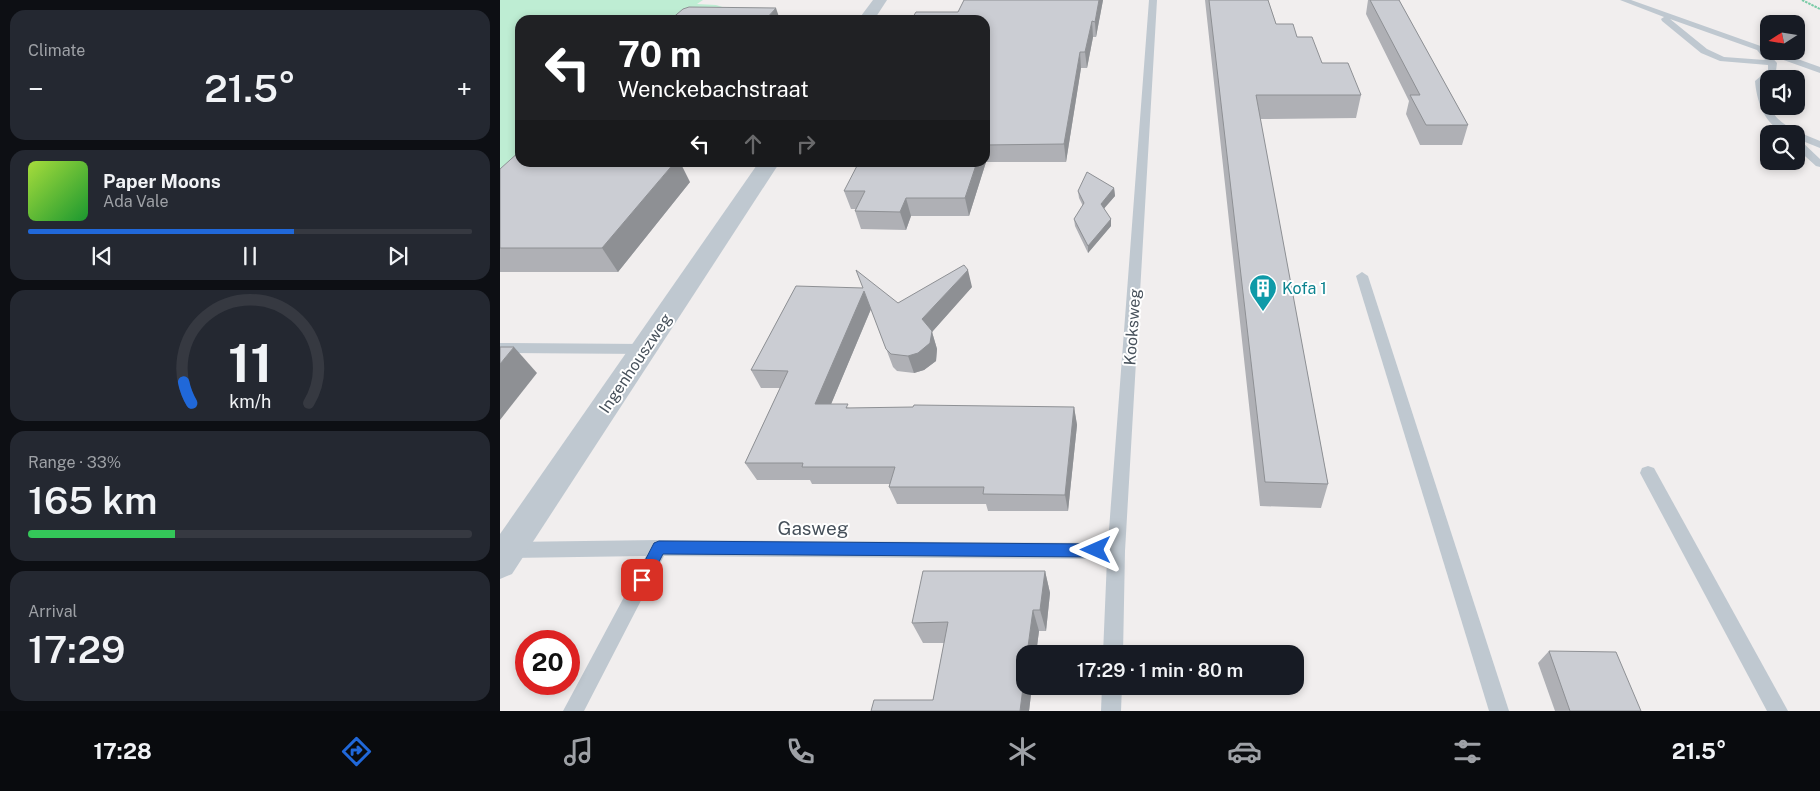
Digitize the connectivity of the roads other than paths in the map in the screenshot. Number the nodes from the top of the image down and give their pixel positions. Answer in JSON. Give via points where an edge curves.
{"nodes":[{"id":1,"x":880,"y":0,"type":"edge"},
{"id":2,"x":1153,"y":0,"type":"edge"},
{"id":3,"x":1624,"y":0,"type":"edge"},
{"id":4,"x":1654,"y":11,"type":"junction"},
{"id":5,"x":870,"y":15,"type":"edge"},
{"id":6,"x":1759,"y":48,"type":"junction"},
{"id":7,"x":1773,"y":63,"type":"junction"},
{"id":8,"x":1820,"y":70,"type":"edge"},
{"id":9,"x":1770,"y":118,"type":"junction"},
{"id":10,"x":1777,"y":125,"type":"edge"},
{"id":11,"x":1781,"y":125,"type":"edge"},
{"id":12,"x":1805,"y":138,"type":"edge"},
{"id":13,"x":1820,"y":145,"type":"edge"},
{"id":14,"x":1805,"y":150,"type":"edge"},
{"id":15,"x":1820,"y":164,"type":"edge"},
{"id":16,"x":767,"y":167,"type":"edge"},
{"id":17,"x":1362,"y":276,"type":"dead end"},
{"id":18,"x":500,"y":348,"type":"edge"},
{"id":19,"x":644,"y":349,"type":"junction"},
{"id":20,"x":1648,"y":473,"type":"dead end"},
{"id":21,"x":659,"y":548,"type":"junction"},
{"id":22,"x":1116,"y":551,"type":"junction"},
{"id":23,"x":505,"y":556,"type":"edge"},
{"id":24,"x":1113,"y":645,"type":"edge"},
{"id":25,"x":1112,"y":695,"type":"edge"},
{"id":26,"x":573,"y":711,"type":"edge"},
{"id":27,"x":1111,"y":711,"type":"edge"},
{"id":28,"x":1499,"y":711,"type":"edge"},
{"id":29,"x":1778,"y":711,"type":"edge"}],
"edges":[{"from":1,"to":5,"type":"street"},
{"from":2,"to":22,"type":"lane","name":"Kooksweg"},
{"from":3,"to":4,"type":"lane"},
{"from":4,"to":6,"type":"lane"},
{"from":4,"to":7,"type":"lane","via":[[1704,51],[1723,59]]},
{"from":6,"to":7,"type":"lane"},
{"from":6,"to":8,"type":"lane"},
{"from":7,"to":9,"type":"lane","via":[[1772,71],[1759,81],[1760,101]]},
{"from":9,"to":10,"type":"lane"},
{"from":9,"to":11,"type":"lane"},
{"from":12,"to":13,"type":"lane"},
{"from":14,"to":15,"type":"lane"},
{"from":16,"to":19,"type":"street","name":"Ingenhouszweg"},
{"from":17,"to":28,"type":"lane"},
{"from":18,"to":19,"type":"lane"},
{"from":19,"to":23,"type":"street","name":"Ingenhouszweg"},
{"from":20,"to":29,"type":"lane"},
{"from":21,"to":22,"type":"lane","name":"Gasweg"},
{"from":21,"to":23,"type":"lane","name":"Gasweg"},
{"from":21,"to":26,"type":"lane"},
{"from":22,"to":24,"type":"lane","name":"Kooksweg"},
{"from":25,"to":27,"type":"lane"}]}
